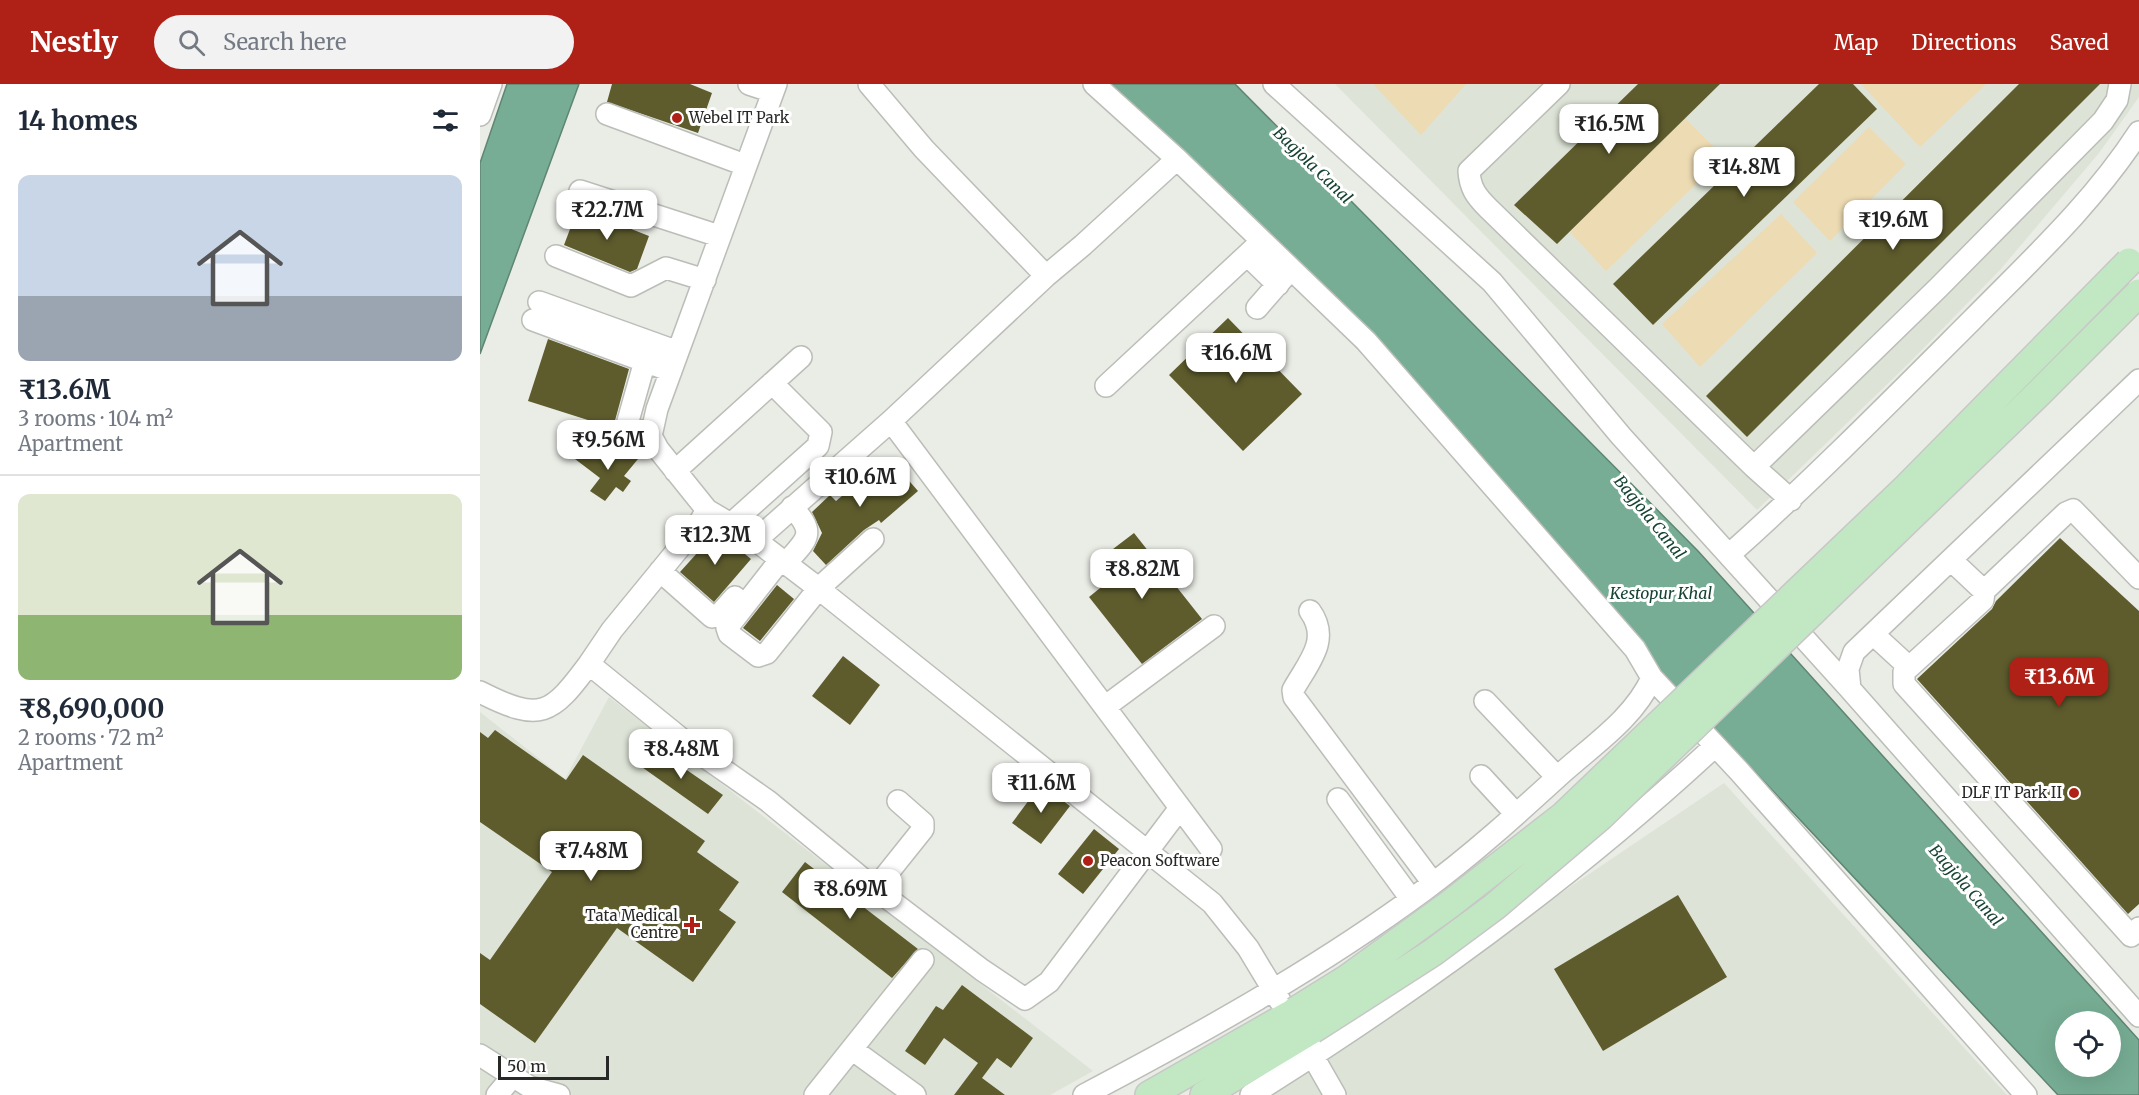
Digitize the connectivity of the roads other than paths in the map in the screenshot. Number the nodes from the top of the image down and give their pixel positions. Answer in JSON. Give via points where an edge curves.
{"nodes":[{"id":1,"x":491,"y":84,"type":"edge"},
{"id":2,"x":749,"y":84,"type":"edge"},
{"id":3,"x":869,"y":84,"type":"edge"},
{"id":4,"x":1094,"y":84,"type":"edge"},
{"id":5,"x":1274,"y":84,"type":"edge"},
{"id":6,"x":1542,"y":84,"type":"edge"},
{"id":7,"x":1559,"y":84,"type":"edge"},
{"id":8,"x":2120,"y":84,"type":"edge"},
{"id":9,"x":775,"y":88,"type":"edge"},
{"id":10,"x":609,"y":109,"type":"dead end"},
{"id":11,"x":480,"y":115,"type":"edge"},
{"id":12,"x":2139,"y":132,"type":"edge"},
{"id":13,"x":748,"y":158,"type":"junction"},
{"id":14,"x":1176,"y":159,"type":"junction"},
{"id":15,"x":580,"y":191,"type":"dead end"},
{"id":16,"x":1488,"y":218,"type":"dead end"},
{"id":17,"x":719,"y":236,"type":"junction"},
{"id":18,"x":1255,"y":248,"type":"junction"},
{"id":19,"x":556,"y":256,"type":"dead end"},
{"id":20,"x":2134,"y":256,"type":"edge"},
{"id":21,"x":1046,"y":276,"type":"junction"},
{"id":22,"x":1285,"y":277,"type":"junction"},
{"id":23,"x":705,"y":280,"type":"junction"},
{"id":24,"x":2139,"y":293,"type":"edge"},
{"id":25,"x":1257,"y":308,"type":"dead end"},
{"id":26,"x":801,"y":357,"type":"dead end"},
{"id":27,"x":645,"y":361,"type":"junction"},
{"id":28,"x":675,"y":361,"type":"junction"},
{"id":29,"x":2139,"y":380,"type":"edge"},
{"id":30,"x":772,"y":383,"type":"junction"},
{"id":31,"x":1106,"y":386,"type":"dead end"},
{"id":32,"x":891,"y":421,"type":"junction"},
{"id":33,"x":651,"y":436,"type":"junction"},
{"id":34,"x":1754,"y":467,"type":"junction"},
{"id":35,"x":675,"y":471,"type":"junction"},
{"id":36,"x":1791,"y":500,"type":"junction"},
{"id":37,"x":792,"y":507,"type":"junction"},
{"id":38,"x":706,"y":510,"type":"junction"},
{"id":39,"x":731,"y":524,"type":"junction"},
{"id":40,"x":873,"y":539,"type":"dead end"},
{"id":41,"x":756,"y":540,"type":"junction"},
{"id":42,"x":1730,"y":554,"type":"junction"},
{"id":43,"x":780,"y":559,"type":"junction"},
{"id":44,"x":1951,"y":560,"type":"junction"},
{"id":45,"x":660,"y":571,"type":"junction"},
{"id":46,"x":2139,"y":578,"type":"edge"},
{"id":47,"x":819,"y":588,"type":"junction"},
{"id":48,"x":1984,"y":591,"type":"junction"},
{"id":49,"x":1310,"y":610,"type":"dead end"},
{"id":50,"x":1214,"y":626,"type":"dead end"},
{"id":51,"x":1873,"y":634,"type":"junction"},
{"id":52,"x":589,"y":664,"type":"junction"},
{"id":53,"x":1909,"y":667,"type":"junction"},
{"id":54,"x":1652,"y":678,"type":"junction"},
{"id":55,"x":1850,"y":689,"type":"junction"},
{"id":56,"x":480,"y":692,"type":"edge"},
{"id":57,"x":1485,"y":700,"type":"dead end"},
{"id":58,"x":1106,"y":706,"type":"junction"},
{"id":59,"x":1715,"y":746,"type":"junction"},
{"id":60,"x":1481,"y":776,"type":"dead end"},
{"id":61,"x":1557,"y":777,"type":"junction"},
{"id":62,"x":1338,"y":799,"type":"dead end"},
{"id":63,"x":898,"y":801,"type":"dead end"},
{"id":64,"x":1180,"y":808,"type":"junction"},
{"id":65,"x":1516,"y":814,"type":"junction"},
{"id":66,"x":1211,"y":849,"type":"dead end"},
{"id":67,"x":1148,"y":851,"type":"junction"},
{"id":68,"x":1433,"y":883,"type":"junction"},
{"id":69,"x":874,"y":889,"type":"junction"},
{"id":70,"x":1411,"y":899,"type":"junction"},
{"id":71,"x":2136,"y":937,"type":"edge"},
{"id":72,"x":923,"y":960,"type":"dead end"},
{"id":73,"x":1273,"y":990,"type":"junction"},
{"id":74,"x":2139,"y":1017,"type":"edge"},
{"id":75,"x":1302,"y":1030,"type":"junction"},
{"id":76,"x":853,"y":1050,"type":"junction"},
{"id":77,"x":480,"y":1055,"type":"edge"},
{"id":78,"x":513,"y":1076,"type":"junction"},
{"id":79,"x":555,"y":1094,"type":"edge"},
{"id":80,"x":497,"y":1095,"type":"edge"},
{"id":81,"x":815,"y":1095,"type":"edge"},
{"id":82,"x":915,"y":1095,"type":"edge"},
{"id":83,"x":1084,"y":1095,"type":"edge"},
{"id":84,"x":1149,"y":1095,"type":"edge"},
{"id":85,"x":1204,"y":1095,"type":"edge"},
{"id":86,"x":1251,"y":1095,"type":"edge"},
{"id":87,"x":1335,"y":1095,"type":"edge"},
{"id":88,"x":2026,"y":1095,"type":"edge"}],
"edges":[{"from":1,"to":11,"type":"street"},
{"from":2,"to":9,"type":"street"},
{"from":3,"to":21,"type":"street","via":[[924,149]]},
{"from":4,"to":14,"type":"street"},
{"from":5,"to":42,"type":"street","via":[[1492,282],[1622,436]]},
{"from":6,"to":16,"type":"street","via":[[1464,163],[1461,190]]},
{"from":7,"to":34,"type":"street","via":[[1469,171],[1470,184],[1488,208]]},
{"from":8,"to":34,"type":"street","via":[[2116,100],[2103,121]]},
{"from":9,"to":13,"type":"street"},
{"from":10,"to":13,"type":"street"},
{"from":12,"to":36,"type":"street","via":[[2075,216]]},
{"from":13,"to":17,"type":"street"},
{"from":14,"to":18,"type":"street"},
{"from":14,"to":21,"type":"street"},
{"from":15,"to":17,"type":"street"},
{"from":17,"to":23,"type":"street"},
{"from":18,"to":22,"type":"street"},
{"from":18,"to":31,"type":"street"},
{"from":19,"to":23,"type":"street","via":[[631,286],[666,268]]},
{"from":20,"to":75,"type":"main road","bridge":true,"via":[[1907,487],[1563,816],[1348,978]]},
{"from":21,"to":32,"type":"street"},
{"from":22,"to":25,"type":"street"},
{"from":22,"to":54,"type":"street","via":[[1366,340],[1635,649]]},
{"from":23,"to":28,"type":"street"},
{"from":24,"to":75,"type":"main road","bridge":true,"via":[[1601,816],[1494,907],[1432,953]]},
{"from":26,"to":30,"type":"street"},
{"from":27,"to":28,"type":"street"},
{"from":27,"to":28,"type":"street","via":[[536,311]]},
{"from":27,"to":33,"type":"street","via":[[628,422],[631,428]]},
{"from":28,"to":33,"type":"street"},
{"from":29,"to":44,"type":"street"},
{"from":30,"to":35,"type":"street"},
{"from":30,"to":39,"type":"street","via":[[822,432],[821,437],[818,446]]},
{"from":32,"to":37,"type":"street"},
{"from":32,"to":58,"type":"street"},
{"from":33,"to":35,"type":"street"},
{"from":34,"to":36,"type":"street"},
{"from":35,"to":38,"type":"street"},
{"from":36,"to":42,"type":"street"},
{"from":37,"to":41,"type":"street"},
{"from":37,"to":43,"type":"street","via":[[808,526],[807,540]]},
{"from":38,"to":39,"type":"street"},
{"from":38,"to":45,"type":"street"},
{"from":39,"to":41,"type":"street"},
{"from":40,"to":47,"type":"street"},
{"from":41,"to":43,"type":"street"},
{"from":42,"to":55,"type":"street"},
{"from":43,"to":45,"type":"street","via":[[715,618]]},
{"from":43,"to":47,"type":"street"},
{"from":43,"to":47,"type":"street","via":[[728,628],[729,634],[758,656],[763,656]]},
{"from":44,"to":48,"type":"street"},
{"from":44,"to":51,"type":"street"},
{"from":45,"to":52,"type":"street"},
{"from":46,"to":48,"type":"street","via":[[2073,510]]},
{"from":47,"to":67,"type":"street"},
{"from":48,"to":53,"type":"street","via":[[1983,600]]},
{"from":49,"to":68,"type":"street","via":[[1318,622],[1319,642],[1293,690],[1294,697]]},
{"from":50,"to":58,"type":"street"},
{"from":51,"to":53,"type":"street"},
{"from":51,"to":55,"type":"street","via":[[1854,652],[1848,669]]},
{"from":52,"to":56,"type":"street","via":[[553,707],[522,709]]},
{"from":52,"to":69,"type":"street","via":[[695,750],[768,801]]},
{"from":53,"to":71,"type":"street","via":[[1902,678],[1904,684]]},
{"from":54,"to":59,"type":"street"},
{"from":54,"to":61,"type":"street","via":[[1628,714]]},
{"from":55,"to":74,"type":"street"},
{"from":57,"to":61,"type":"street"},
{"from":58,"to":64,"type":"street"},
{"from":59,"to":75,"type":"street","via":[[1525,906]]},
{"from":59,"to":88,"type":"street"},
{"from":60,"to":65,"type":"street"},
{"from":61,"to":65,"type":"street"},
{"from":62,"to":70,"type":"street"},
{"from":63,"to":69,"type":"street","via":[[923,823],[923,828]]},
{"from":64,"to":66,"type":"street"},
{"from":64,"to":67,"type":"street"},
{"from":65,"to":68,"type":"street"},
{"from":67,"to":69,"type":"street","via":[[1048,982],[1025,999]]},
{"from":67,"to":73,"type":"street","via":[[1223,915]]},
{"from":68,"to":70,"type":"street"},
{"from":70,"to":73,"type":"street"},
{"from":72,"to":76,"type":"street"},
{"from":73,"to":75,"type":"street"},
{"from":73,"to":83,"type":"street"},
{"from":75,"to":84,"type":"main road"},
{"from":75,"to":85,"type":"main road"},
{"from":75,"to":86,"type":"street"},
{"from":75,"to":87,"type":"street"},
{"from":76,"to":81,"type":"street"},
{"from":76,"to":82,"type":"street"},
{"from":77,"to":78,"type":"street"},
{"from":78,"to":79,"type":"street","via":[[530,1087]]},
{"from":78,"to":80,"type":"street"}]}
